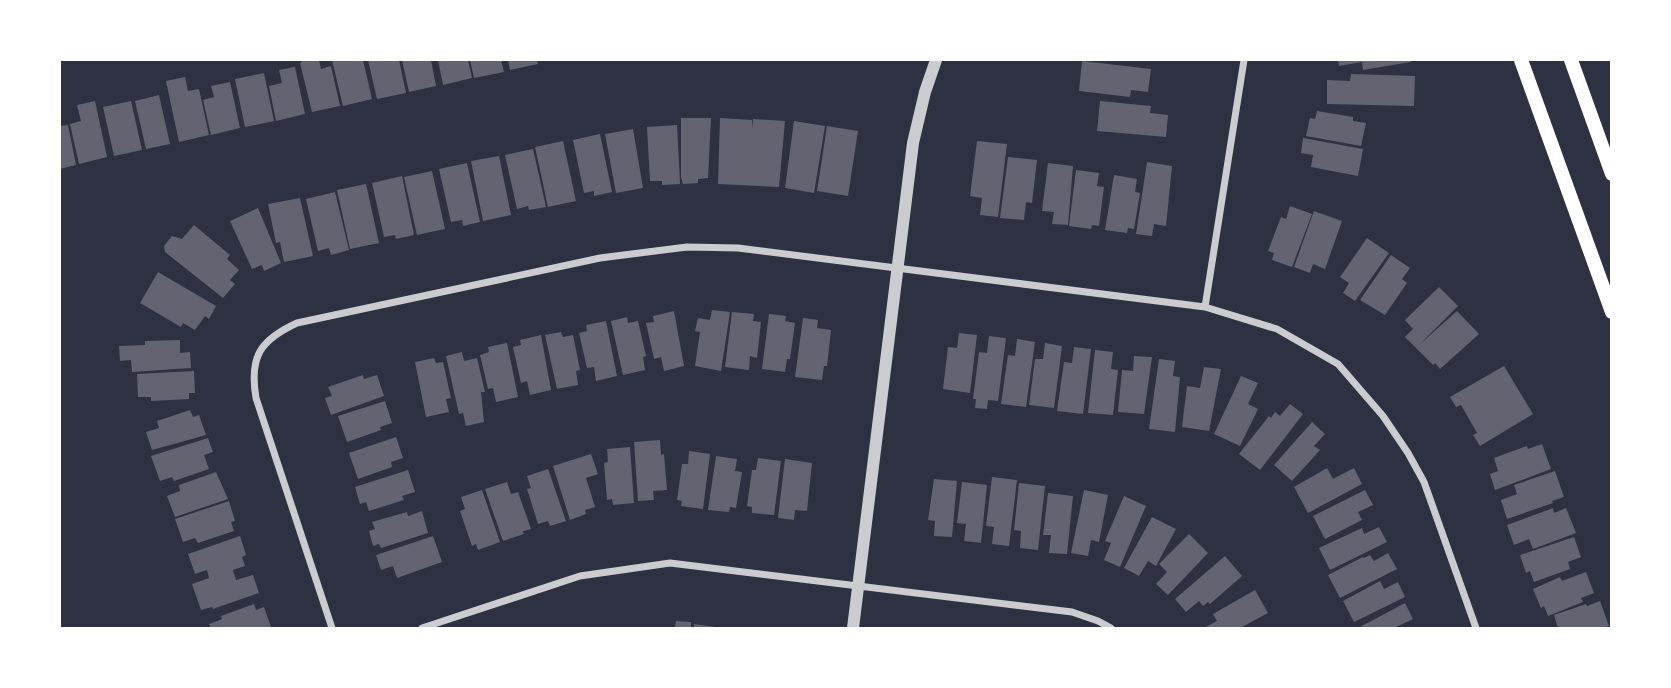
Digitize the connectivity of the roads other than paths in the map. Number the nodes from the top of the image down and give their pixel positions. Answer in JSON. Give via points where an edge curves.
{"nodes":[{"id":1,"x":936,"y":60,"type":"edge"},
{"id":2,"x":1244,"y":60,"type":"edge"},
{"id":3,"x":1521,"y":60,"type":"edge"},
{"id":4,"x":1571,"y":60,"type":"edge"},
{"id":5,"x":1612,"y":174,"type":"edge"},
{"id":6,"x":898,"y":268,"type":"junction"},
{"id":7,"x":1205,"y":307,"type":"junction"},
{"id":8,"x":1612,"y":312,"type":"edge"},
{"id":9,"x":859,"y":586,"type":"junction"},
{"id":10,"x":332,"y":628,"type":"edge"},
{"id":11,"x":422,"y":628,"type":"edge"},
{"id":12,"x":853,"y":628,"type":"edge"},
{"id":13,"x":1111,"y":628,"type":"edge"},
{"id":14,"x":1476,"y":628,"type":"edge"}],
"edges":[{"from":1,"to":6,"type":"street","via":[[913,143]]},
{"from":2,"to":7,"type":"street"},
{"from":3,"to":8,"type":"main road"},
{"from":4,"to":5,"type":"main road"},
{"from":6,"to":7,"type":"street"},
{"from":6,"to":9,"type":"street"},
{"from":6,"to":10,"type":"street","via":[[738,247],[644,251],[310,320],[276,333],[255,363],[256,398]]},
{"from":7,"to":14,"type":"street","via":[[1277,329],[1338,364],[1383,416],[1424,482]]},
{"from":9,"to":11,"type":"street","via":[[670,563],[580,576]]},
{"from":9,"to":12,"type":"street"},
{"from":9,"to":13,"type":"street","via":[[1072,612]]}]}
